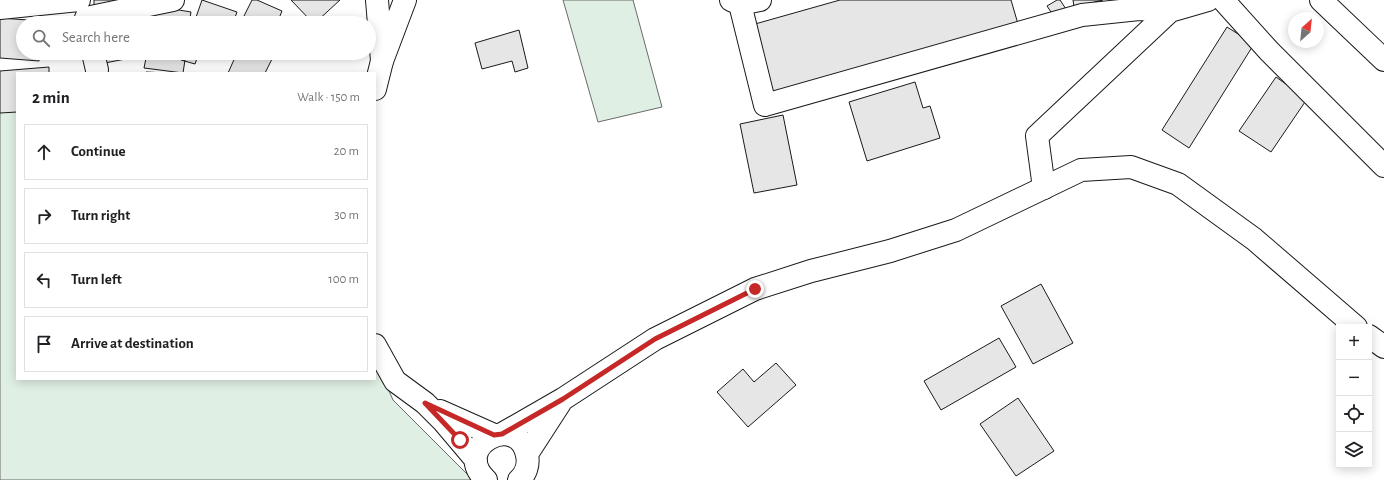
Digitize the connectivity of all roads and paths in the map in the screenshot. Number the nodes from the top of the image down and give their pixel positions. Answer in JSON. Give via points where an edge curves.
{"nodes":[{"id":1,"x":173,"y":0,"type":"edge"},
{"id":2,"x":377,"y":0,"type":"edge"},
{"id":3,"x":405,"y":0,"type":"edge"},
{"id":4,"x":1208,"y":0,"type":"edge"},
{"id":5,"x":1223,"y":0,"type":"edge"},
{"id":6,"x":1321,"y":0,"type":"edge"},
{"id":7,"x":743,"y":1,"type":"edge"},
{"id":8,"x":1173,"y":6,"type":"edge"},
{"id":9,"x":0,"y":8,"type":"edge"},
{"id":10,"x":84,"y":10,"type":"edge"},
{"id":11,"x":1384,"y":60,"type":"edge"},
{"id":12,"x":382,"y":61,"type":"junction"},
{"id":13,"x":376,"y":85,"type":"edge"},
{"id":14,"x":1384,"y":166,"type":"edge"},
{"id":15,"x":1044,"y":188,"type":"junction"},
{"id":16,"x":1353,"y":324,"type":"edge"},
{"id":17,"x":1372,"y":338,"type":"edge"},
{"id":18,"x":376,"y":347,"type":"edge"},
{"id":19,"x":1384,"y":347,"type":"edge"},
{"id":20,"x":563,"y":399,"type":"junction"},
{"id":21,"x":425,"y":403,"type":"junction"},
{"id":22,"x":498,"y":435,"type":"junction"},
{"id":23,"x":476,"y":460,"type":"junction"},
{"id":24,"x":524,"y":472,"type":"edge"},
{"id":25,"x":486,"y":480,"type":"edge"}],
"edges":[{"from":1,"to":10,"type":"main road"},
{"from":2,"to":12,"type":"main road"},
{"from":3,"to":12,"type":"main road"},
{"from":4,"to":8,"type":"main road"},
{"from":5,"to":14,"type":"main road","via":[[1269,51]]},
{"from":6,"to":11,"type":"main road"},
{"from":7,"to":8,"type":"main road","via":[[765,105],[1082,15]]},
{"from":8,"to":15,"type":"main road","via":[[1037,136]]},
{"from":9,"to":10,"type":"main road"},
{"from":12,"to":13,"type":"main road"},
{"from":15,"to":16,"type":"main road","via":[[1081,170],[1131,167],[1178,184],[1254,239]]},
{"from":15,"to":20,"type":"main road","via":[[956,230],[755,289],[655,339]]},
{"from":17,"to":19,"type":"main road"},
{"from":18,"to":21,"type":"main road","via":[[395,382]]},
{"from":20,"to":22,"type":"main road"},
{"from":20,"to":24,"type":"main road"},
{"from":21,"to":22,"type":"main road"},
{"from":21,"to":23,"type":"main road"},
{"from":22,"to":23,"type":"main road","via":[[481,445]]},
{"from":22,"to":24,"type":"main road","via":[[518,440],[524,446]]},
{"from":23,"to":25,"type":"main road","via":[[477,469]]}]}
